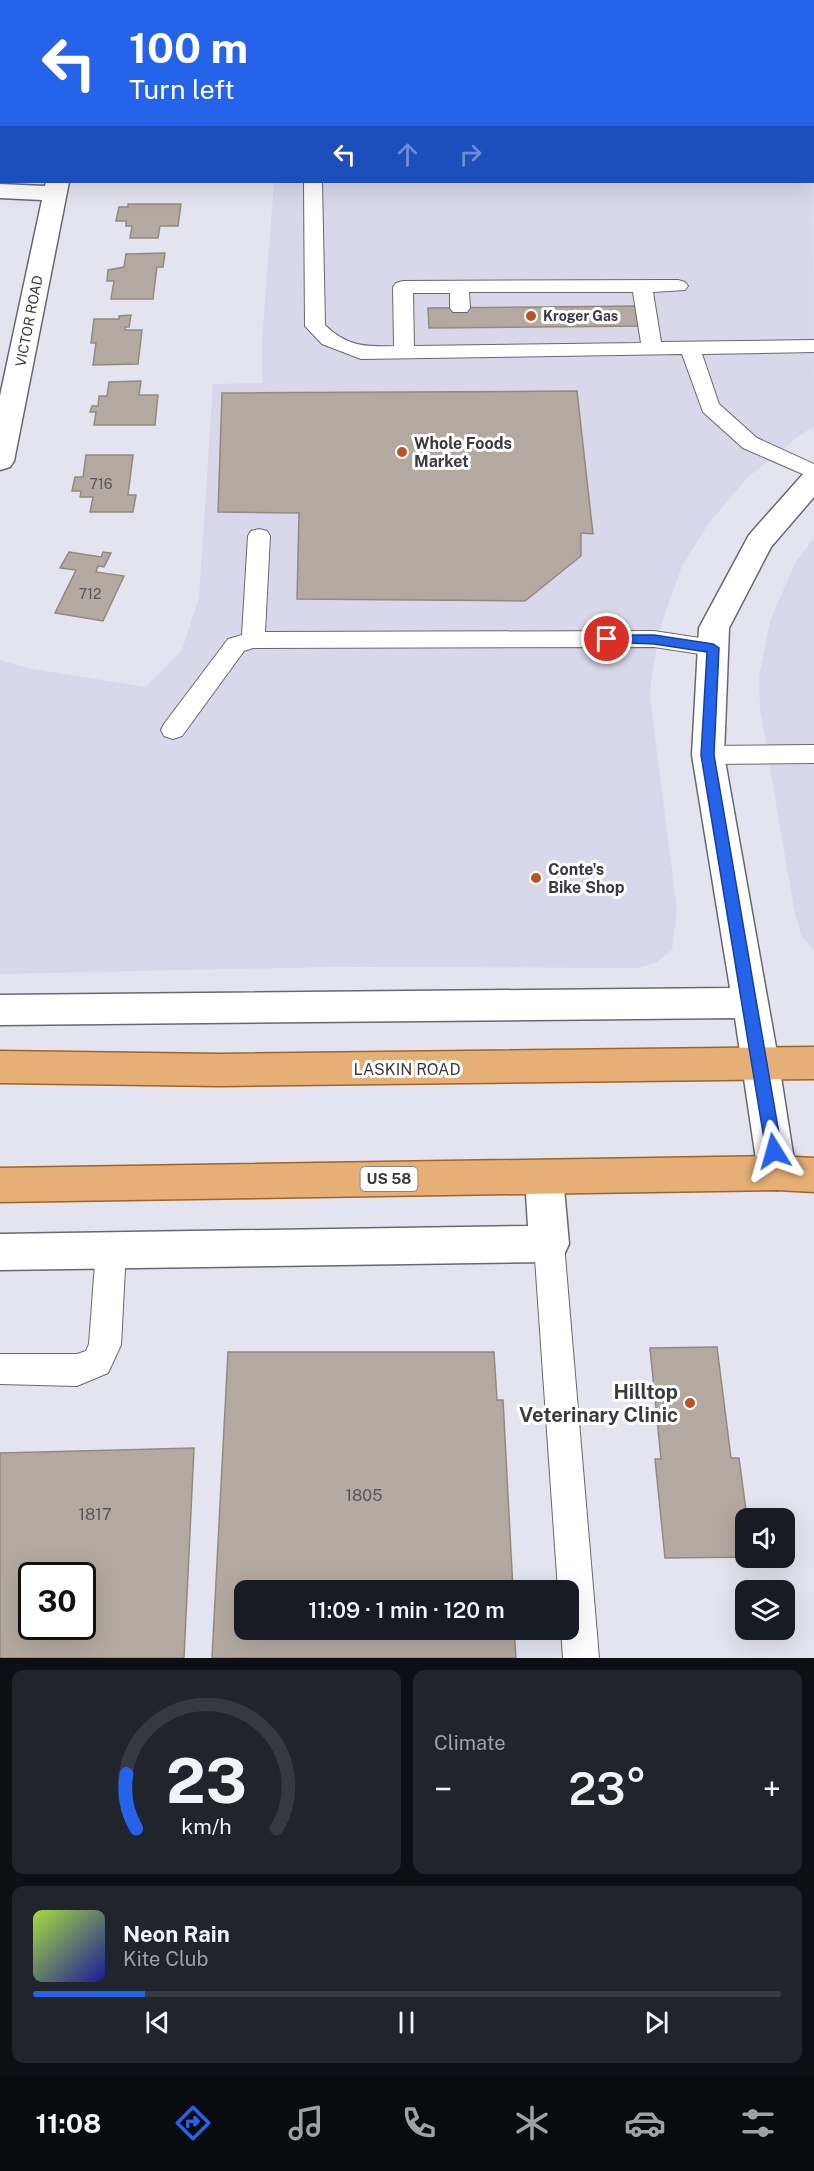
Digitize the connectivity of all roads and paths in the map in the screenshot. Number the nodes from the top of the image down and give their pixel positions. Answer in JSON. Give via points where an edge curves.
{"nodes":[{"id":1,"x":313,"y":183,"type":"edge"},
{"id":2,"x":56,"y":187,"type":"edge"},
{"id":3,"x":0,"y":191,"type":"edge"},
{"id":4,"x":459,"y":286,"type":"junction"},
{"id":5,"x":525,"y":286,"type":"junction"},
{"id":6,"x":559,"y":286,"type":"junction"},
{"id":7,"x":592,"y":286,"type":"junction"},
{"id":8,"x":642,"y":286,"type":"junction"},
{"id":9,"x":678,"y":286,"type":"dead end"},
{"id":10,"x":497,"y":287,"type":"junction"},
{"id":11,"x":596,"y":306,"type":"dead end"},
{"id":12,"x":498,"y":307,"type":"dead end"},
{"id":13,"x":528,"y":307,"type":"dead end"},
{"id":14,"x":561,"y":307,"type":"dead end"},
{"id":15,"x":460,"y":308,"type":"dead end"},
{"id":16,"x":529,"y":327,"type":"dead end"},
{"id":17,"x":564,"y":327,"type":"dead end"},
{"id":18,"x":598,"y":327,"type":"dead end"},
{"id":19,"x":462,"y":328,"type":"dead end"},
{"id":20,"x":500,"y":328,"type":"dead end"},
{"id":21,"x":814,"y":346,"type":"edge"},
{"id":22,"x":652,"y":348,"type":"junction"},
{"id":23,"x":690,"y":348,"type":"junction"},
{"id":24,"x":532,"y":350,"type":"junction"},
{"id":25,"x":567,"y":350,"type":"junction"},
{"id":26,"x":602,"y":350,"type":"junction"},
{"id":27,"x":502,"y":351,"type":"junction"},
{"id":28,"x":464,"y":352,"type":"junction"},
{"id":29,"x":404,"y":353,"type":"junction"},
{"id":30,"x":6,"y":400,"type":"edge"},
{"id":31,"x":0,"y":461,"type":"edge"},
{"id":32,"x":814,"y":472,"type":"edge"},
{"id":33,"x":814,"y":478,"type":"edge"},
{"id":34,"x":260,"y":536,"type":"dead end"},
{"id":35,"x":253,"y":640,"type":"junction"},
{"id":36,"x":713,"y":648,"type":"junction"},
{"id":37,"x":173,"y":730,"type":"dead end"},
{"id":38,"x":814,"y":754,"type":"edge"},
{"id":39,"x":708,"y":755,"type":"junction"},
{"id":40,"x":750,"y":1003,"type":"junction"},
{"id":41,"x":0,"y":1010,"type":"edge"},
{"id":42,"x":814,"y":1063,"type":"edge"},
{"id":43,"x":761,"y":1064,"type":"junction"},
{"id":44,"x":0,"y":1067,"type":"edge"},
{"id":45,"x":796,"y":1174,"type":"edge"},
{"id":46,"x":544,"y":1177,"type":"junction"},
{"id":47,"x":0,"y":1185,"type":"edge"},
{"id":48,"x":549,"y":1244,"type":"junction"},
{"id":49,"x":111,"y":1251,"type":"junction"},
{"id":50,"x":0,"y":1252,"type":"edge"},
{"id":51,"x":0,"y":1369,"type":"edge"},
{"id":52,"x":581,"y":1658,"type":"edge"}],
"edges":[{"from":1,"to":29,"type":"lane","via":[[315,326],[329,340],[361,353]]},
{"from":2,"to":3,"type":"street"},
{"from":2,"to":30,"type":"street","name":"VICTOR ROAD"},
{"from":4,"to":10,"type":"lane"},
{"from":4,"to":15,"type":"lane"},
{"from":4,"to":29,"type":"lane","via":[[403,287]]},
{"from":5,"to":6,"type":"lane"},
{"from":5,"to":10,"type":"lane"},
{"from":5,"to":13,"type":"lane"},
{"from":6,"to":7,"type":"lane"},
{"from":6,"to":14,"type":"lane"},
{"from":7,"to":8,"type":"lane"},
{"from":7,"to":11,"type":"lane"},
{"from":8,"to":9,"type":"lane"},
{"from":8,"to":22,"type":"lane"},
{"from":10,"to":12,"type":"lane"},
{"from":16,"to":24,"type":"lane"},
{"from":17,"to":25,"type":"lane"},
{"from":18,"to":26,"type":"lane"},
{"from":19,"to":28,"type":"lane"},
{"from":20,"to":27,"type":"lane"},
{"from":21,"to":23,"type":"lane"},
{"from":22,"to":23,"type":"lane"},
{"from":22,"to":26,"type":"lane"},
{"from":23,"to":32,"type":"lane","via":[[710,407],[750,443]]},
{"from":24,"to":25,"type":"lane"},
{"from":24,"to":27,"type":"lane"},
{"from":25,"to":26,"type":"lane"},
{"from":27,"to":28,"type":"lane"},
{"from":28,"to":29,"type":"lane"},
{"from":30,"to":31,"type":"street","name":"VICTOR ROAD"},
{"from":33,"to":36,"type":"street","via":[[759,542],[714,628]]},
{"from":34,"to":35,"type":"lane"},
{"from":35,"to":36,"type":"lane","via":[[654,639]]},
{"from":35,"to":37,"type":"lane","via":[[236,645]]},
{"from":36,"to":39,"type":"street"},
{"from":38,"to":39,"type":"lane"},
{"from":39,"to":40,"type":"street"},
{"from":40,"to":41,"type":"street"},
{"from":40,"to":43,"type":"street"},
{"from":42,"to":43,"type":"main road","name":"LASKIN ROAD"},
{"from":43,"to":44,"type":"main road","name":"LASKIN ROAD","via":[[220,1070]]},
{"from":43,"to":45,"type":"street"},
{"from":45,"to":46,"type":"main road","number":"US 58"},
{"from":46,"to":47,"type":"main road","number":"US 58"},
{"from":46,"to":48,"type":"street"},
{"from":48,"to":49,"type":"street"},
{"from":48,"to":52,"type":"lane"},
{"from":49,"to":50,"type":"street"},
{"from":49,"to":51,"type":"lane","via":[[105,1344],[97,1362],[77,1370]]}]}
